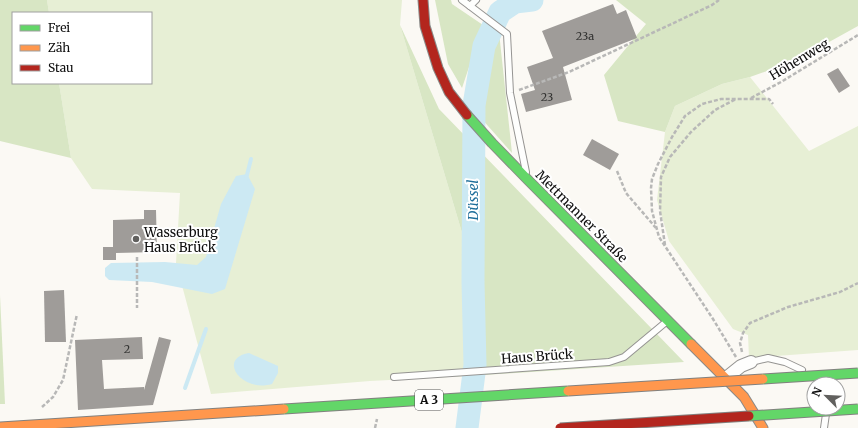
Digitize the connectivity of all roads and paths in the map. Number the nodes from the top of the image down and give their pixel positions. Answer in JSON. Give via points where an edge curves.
{"nodes":[{"id":1,"x":423,"y":0,"type":"edge"},
{"id":2,"x":462,"y":0,"type":"edge"},
{"id":3,"x":476,"y":0,"type":"edge"},
{"id":4,"x":719,"y":0,"type":"edge"},
{"id":5,"x":470,"y":6,"type":"junction"},
{"id":6,"x":858,"y":35,"type":"edge"},
{"id":7,"x":510,"y":93,"type":"junction"},
{"id":8,"x":736,"y":98,"type":"junction"},
{"id":9,"x":750,"y":98,"type":"junction"},
{"id":10,"x":773,"y":104,"type":"dead end"},
{"id":11,"x":617,"y":171,"type":"dead end"},
{"id":12,"x":528,"y":180,"type":"junction"},
{"id":13,"x":657,"y":229,"type":"junction"},
{"id":14,"x":665,"y":246,"type":"junction"},
{"id":15,"x":137,"y":257,"type":"dead end"},
{"id":16,"x":858,"y":283,"type":"edge"},
{"id":17,"x":137,"y":308,"type":"dead end"},
{"id":18,"x":77,"y":314,"type":"dead end"},
{"id":19,"x":667,"y":321,"type":"junction"},
{"id":20,"x":746,"y":364,"type":"junction"},
{"id":21,"x":858,"y":373,"type":"edge"},
{"id":22,"x":808,"y":376,"type":"edge"},
{"id":23,"x":394,"y":377,"type":"dead end"},
{"id":24,"x":726,"y":378,"type":"junction"},
{"id":25,"x":41,"y":408,"type":"dead end"},
{"id":26,"x":858,"y":410,"type":"edge"},
{"id":27,"x":826,"y":416,"type":"edge"},
{"id":28,"x":0,"y":428,"type":"edge"},
{"id":29,"x":560,"y":428,"type":"edge"},
{"id":30,"x":763,"y":428,"type":"edge"},
{"id":31,"x":824,"y":428,"type":"edge"}],
"edges":[{"from":1,"to":12,"type":"main road","name":"Mettmanner Straße","via":[[430,47],[449,92],[492,143]]},
{"from":2,"to":5,"type":"lane"},
{"from":3,"to":5,"type":"lane"},
{"from":4,"to":7,"type":"path","via":[[581,67]]},
{"from":5,"to":7,"type":"lane","via":[[507,34]]},
{"from":6,"to":9,"type":"path","name":"Höhenweg"},
{"from":7,"to":12,"type":"lane"},
{"from":8,"to":9,"type":"path"},
{"from":8,"to":13,"type":"path","via":[[702,104],[685,116],[672,137],[652,179],[650,196]]},
{"from":8,"to":14,"type":"path","via":[[715,110],[691,132],[670,157],[661,177],[660,211]]},
{"from":9,"to":10,"type":"path","via":[[770,99]]},
{"from":11,"to":13,"type":"path","via":[[626,192]]},
{"from":12,"to":19,"type":"main road","name":"Mettmanner Straße"},
{"from":13,"to":14,"type":"path"},
{"from":14,"to":20,"type":"path"},
{"from":15,"to":17,"type":"path"},
{"from":16,"to":20,"type":"path","via":[[840,292],[788,307],[750,323],[740,343]]},
{"from":18,"to":25,"type":"path","via":[[62,380],[53,397]]},
{"from":19,"to":23,"type":"lane","name":"Haus Brück","via":[[624,357],[609,362]]},
{"from":19,"to":24,"type":"main road","name":"Mettmanner Straße"},
{"from":20,"to":22,"type":"lane","via":[[768,358],[803,370]]},
{"from":20,"to":24,"type":"street"},
{"from":21,"to":28,"type":"main road","number":"A 3","bridge":true},
{"from":24,"to":30,"type":"main road","name":"Mettmanner Straße","via":[[744,397]]},
{"from":26,"to":29,"type":"main road","bridge":true},
{"from":27,"to":31,"type":"lane"}]}
